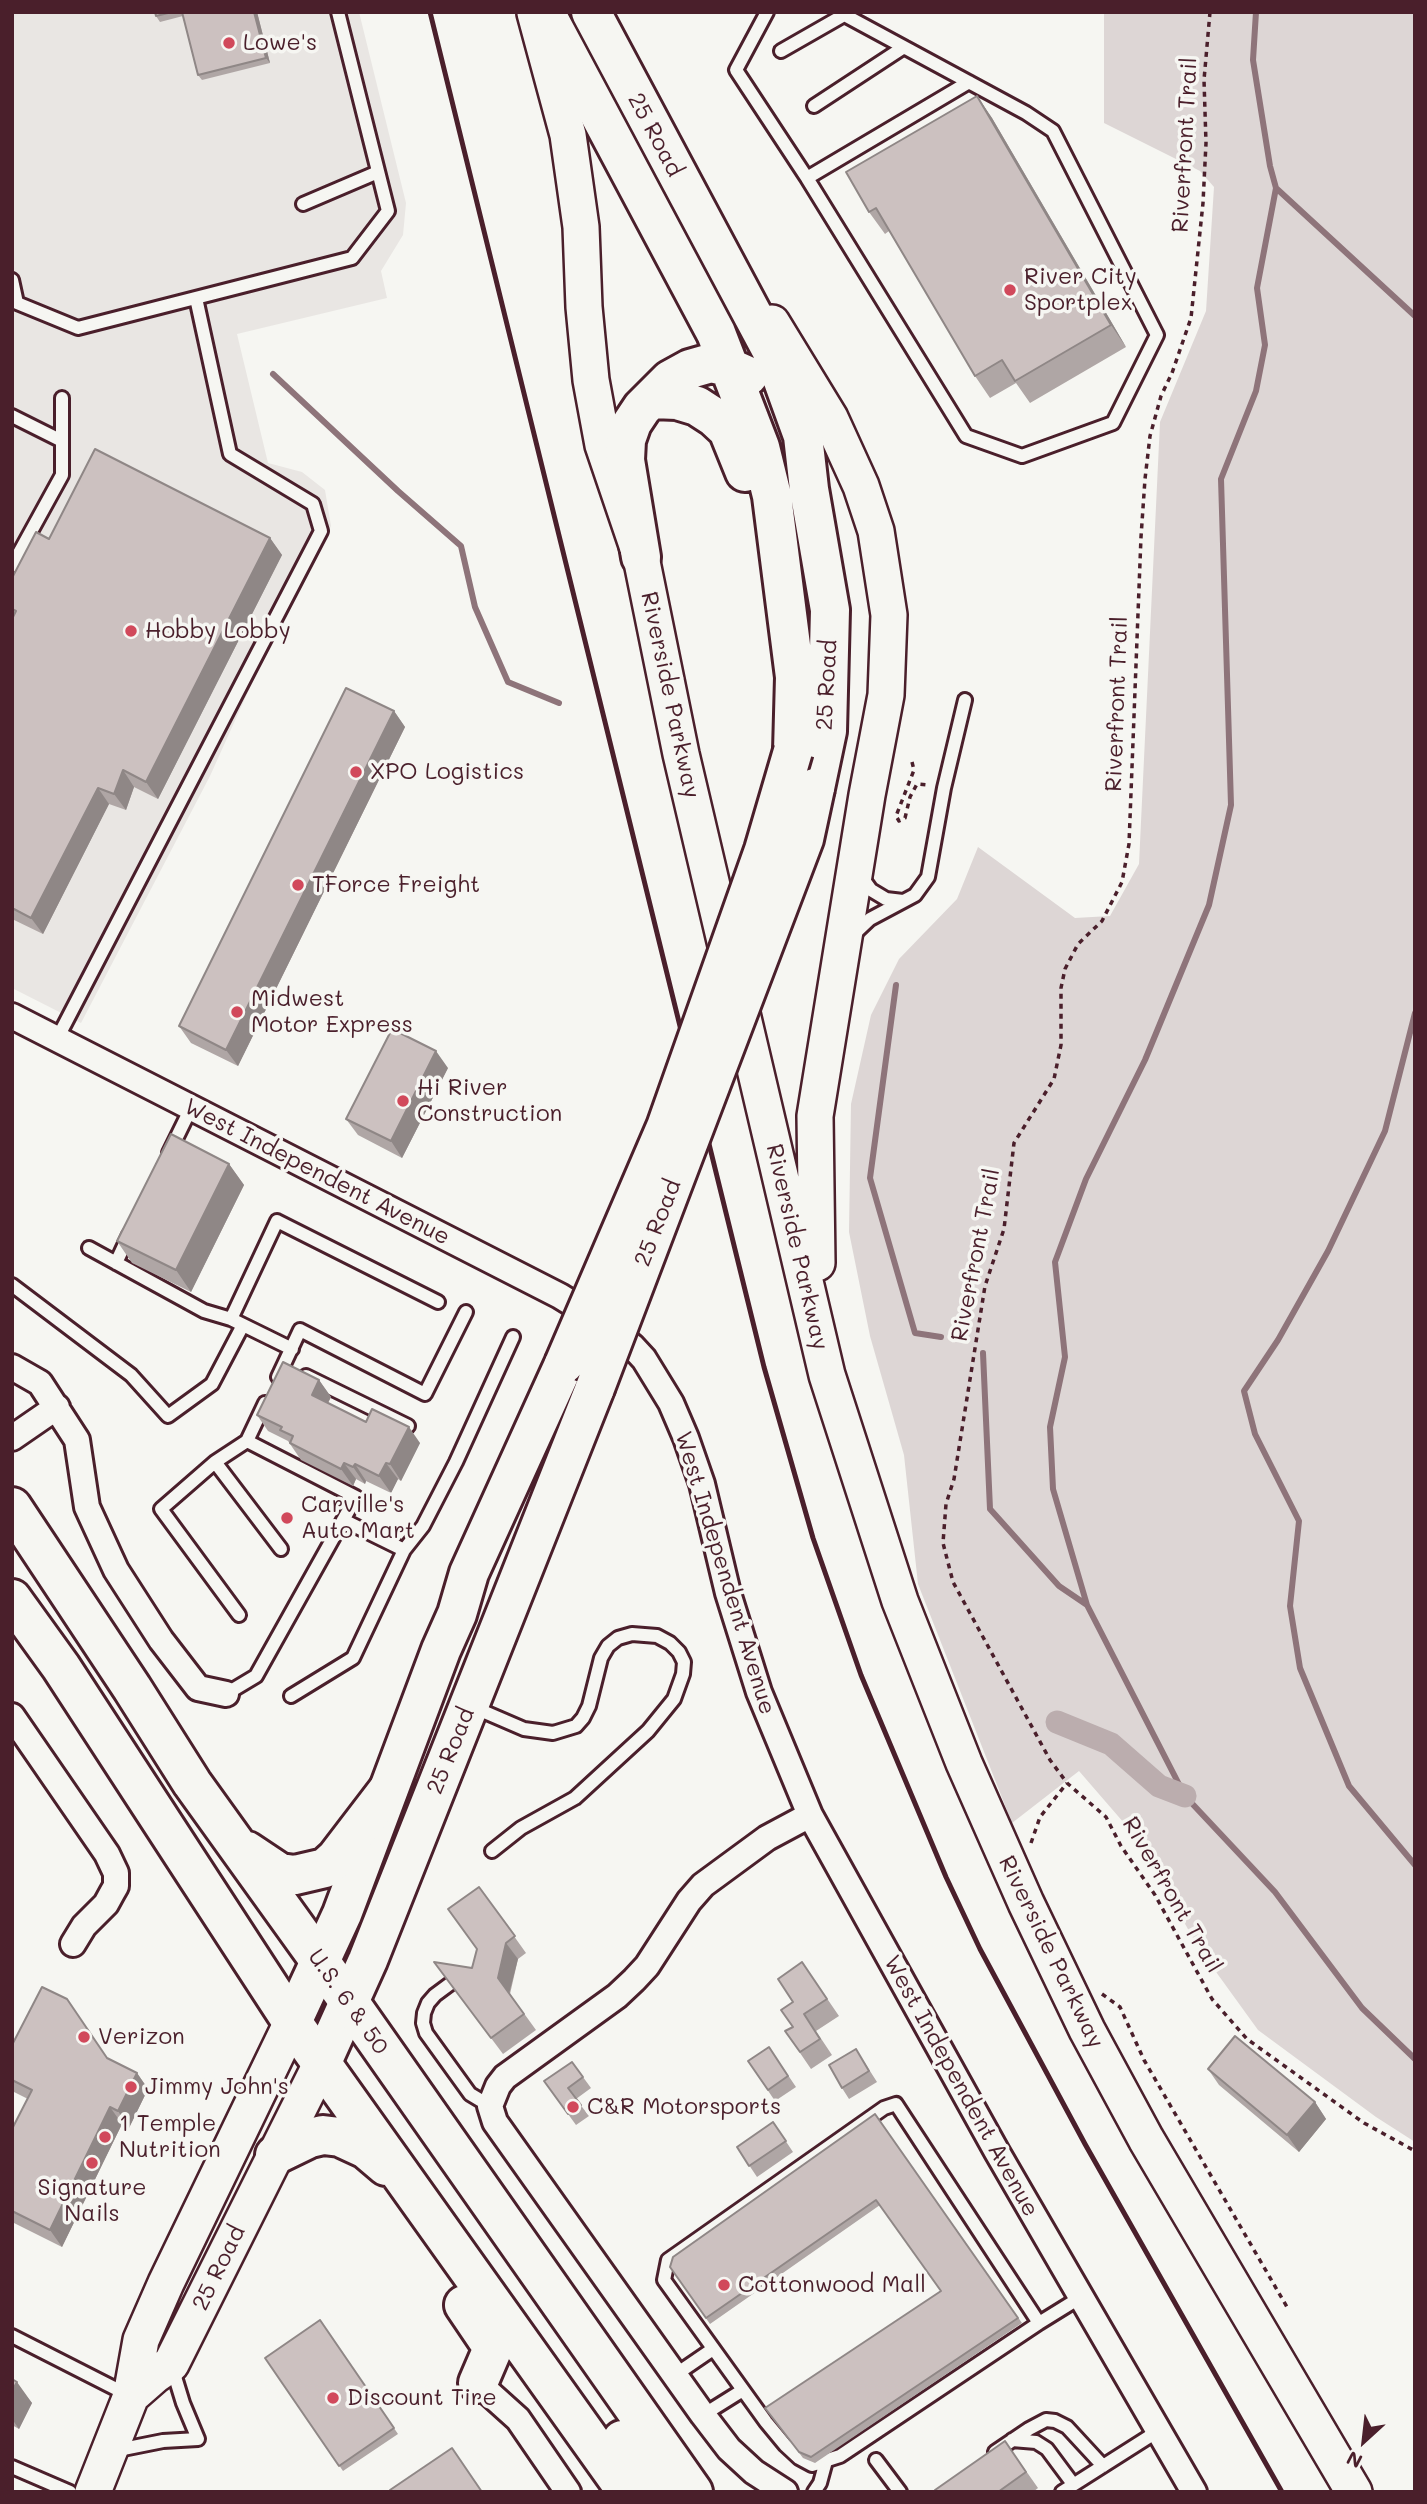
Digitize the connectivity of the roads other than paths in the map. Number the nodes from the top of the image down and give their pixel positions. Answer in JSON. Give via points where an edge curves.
{"nodes":[{"id":1,"x":338,"y":12,"type":"edge"},
{"id":2,"x":535,"y":12,"type":"edge"},
{"id":3,"x":545,"y":12,"type":"edge"},
{"id":4,"x":591,"y":12,"type":"edge"},
{"id":5,"x":767,"y":12,"type":"edge"},
{"id":6,"x":841,"y":13,"type":"edge"},
{"id":7,"x":904,"y":47,"type":"junction"},
{"id":8,"x":781,"y":51,"type":"dead end"},
{"id":9,"x":969,"y":82,"type":"junction"},
{"id":10,"x":814,"y":106,"type":"dead end"},
{"id":11,"x":378,"y":172,"type":"junction"},
{"id":12,"x":807,"y":178,"type":"junction"},
{"id":13,"x":303,"y":204,"type":"dead end"},
{"id":14,"x":693,"y":207,"type":"junction"},
{"id":15,"x":12,"y":280,"type":"edge"},
{"id":16,"x":196,"y":298,"type":"junction"},
{"id":17,"x":728,"y":367,"type":"junction"},
{"id":18,"x":62,"y":398,"type":"dead end"},
{"id":19,"x":652,"y":399,"type":"junction"},
{"id":20,"x":12,"y":416,"type":"edge"},
{"id":21,"x":62,"y":441,"type":"junction"},
{"id":22,"x":809,"y":489,"type":"junction"},
{"id":23,"x":641,"y":557,"type":"junction"},
{"id":24,"x":782,"y":563,"type":"junction"},
{"id":25,"x":12,"y":566,"type":"edge"},
{"id":26,"x":965,"y":700,"type":"dead end"},
{"id":27,"x":856,"y":864,"type":"junction"},
{"id":28,"x":904,"y":901,"type":"junction"},
{"id":29,"x":842,"y":951,"type":"junction"},
{"id":30,"x":12,"y":1016,"type":"edge"},
{"id":31,"x":57,"y":1039,"type":"junction"},
{"id":32,"x":191,"y":1108,"type":"junction"},
{"id":33,"x":165,"y":1161,"type":"edge"},
{"id":34,"x":138,"y":1218,"type":"edge"},
{"id":35,"x":89,"y":1248,"type":"dead end"},
{"id":36,"x":116,"y":1263,"type":"junction"},
{"id":37,"x":12,"y":1286,"type":"edge"},
{"id":38,"x":438,"y":1302,"type":"dead end"},
{"id":39,"x":466,"y":1312,"type":"dead end"},
{"id":40,"x":237,"y":1322,"type":"junction"},
{"id":41,"x":513,"y":1337,"type":"dead end"},
{"id":42,"x":292,"y":1349,"type":"junction"},
{"id":43,"x":284,"y":1365,"type":"junction"},
{"id":44,"x":12,"y":1367,"type":"edge"},
{"id":45,"x":828,"y":1375,"type":"junction"},
{"id":46,"x":57,"y":1407,"type":"junction"},
{"id":47,"x":408,"y":1426,"type":"edge"},
{"id":48,"x":12,"y":1438,"type":"edge"},
{"id":49,"x":247,"y":1441,"type":"junction"},
{"id":50,"x":215,"y":1462,"type":"junction"},
{"id":51,"x":12,"y":1507,"type":"edge"},
{"id":52,"x":344,"y":1520,"type":"junction"},
{"id":53,"x":281,"y":1549,"type":"dead end"},
{"id":54,"x":404,"y":1550,"type":"junction"},
{"id":55,"x":12,"y":1552,"type":"edge"},
{"id":56,"x":12,"y":1599,"type":"edge"},
{"id":57,"x":239,"y":1615,"type":"dead end"},
{"id":58,"x":132,"y":1688,"type":"junction"},
{"id":59,"x":226,"y":1694,"type":"joint"},
{"id":60,"x":292,"y":1696,"type":"dead end"},
{"id":61,"x":470,"y":1706,"type":"junction"},
{"id":62,"x":12,"y":1716,"type":"edge"},
{"id":63,"x":192,"y":1783,"type":"junction"},
{"id":64,"x":388,"y":1790,"type":"junction"},
{"id":65,"x":810,"y":1815,"type":"junction"},
{"id":66,"x":492,"y":1851,"type":"dead end"},
{"id":67,"x":73,"y":1944,"type":"dead end"},
{"id":68,"x":320,"y":1962,"type":"junction"},
{"id":69,"x":468,"y":1970,"type":"edge"},
{"id":70,"x":350,"y":2003,"type":"junction"},
{"id":71,"x":292,"y":2022,"type":"junction"},
{"id":72,"x":321,"y":2062,"type":"junction"},
{"id":73,"x":490,"y":2106,"type":"junction"},
{"id":74,"x":275,"y":2155,"type":"junction"},
{"id":75,"x":422,"y":2202,"type":"junction"},
{"id":76,"x":1081,"y":2297,"type":"junction"},
{"id":77,"x":1039,"y":2323,"type":"junction"},
{"id":78,"x":12,"y":2336,"type":"edge"},
{"id":79,"x":519,"y":2338,"type":"junction"},
{"id":80,"x":713,"y":2349,"type":"junction"},
{"id":81,"x":172,"y":2364,"type":"junction"},
{"id":82,"x":675,"y":2375,"type":"junction"},
{"id":83,"x":478,"y":2382,"type":"joint"},
{"id":84,"x":743,"y":2390,"type":"junction"},
{"id":85,"x":131,"y":2396,"type":"junction"},
{"id":86,"x":703,"y":2415,"type":"junction"},
{"id":87,"x":1158,"y":2431,"type":"junction"},
{"id":88,"x":1012,"y":2440,"type":"junction"},
{"id":89,"x":109,"y":2452,"type":"junction"},
{"id":90,"x":876,"y":2460,"type":"dead end"},
{"id":91,"x":826,"y":2461,"type":"junction"},
{"id":92,"x":979,"y":2462,"type":"edge"},
{"id":93,"x":1103,"y":2466,"type":"junction"},
{"id":94,"x":12,"y":2467,"type":"edge"},
{"id":95,"x":1073,"y":2484,"type":"junction"},
{"id":96,"x":70,"y":2492,"type":"edge"},
{"id":97,"x":93,"y":2492,"type":"edge"},
{"id":98,"x":568,"y":2492,"type":"edge"},
{"id":99,"x":627,"y":2492,"type":"edge"},
{"id":100,"x":659,"y":2492,"type":"edge"},
{"id":101,"x":692,"y":2492,"type":"edge"},
{"id":102,"x":785,"y":2492,"type":"edge"},
{"id":103,"x":814,"y":2492,"type":"edge"},
{"id":104,"x":900,"y":2492,"type":"edge"},
{"id":105,"x":1062,"y":2492,"type":"edge"},
{"id":106,"x":1194,"y":2492,"type":"edge"},
{"id":107,"x":1354,"y":2492,"type":"edge"}],
"edges":[{"from":1,"to":11,"type":"lane"},
{"from":2,"to":23,"type":"main road","name":"Riverside Parkway","via":[[568,135],[581,227],[591,380],[603,445]]},
{"from":3,"to":17,"type":"main road","name":"25 Road","via":[[716,333]]},
{"from":4,"to":14,"type":"main road","name":"25 Road"},
{"from":5,"to":12,"type":"lane","via":[[736,70]]},
{"from":6,"to":7,"type":"lane"},
{"from":6,"to":8,"type":"lane"},
{"from":7,"to":9,"type":"lane"},
{"from":7,"to":10,"type":"lane"},
{"from":9,"to":12,"type":"lane"},
{"from":9,"to":12,"type":"lane","via":[[1053,131],[1157,335],[1113,423],[1021,456],[966,436]]},
{"from":11,"to":13,"type":"lane"},
{"from":11,"to":16,"type":"lane","via":[[388,211],[352,258]]},
{"from":14,"to":22,"type":"main road","name":"25 Road","via":[[773,353],[803,436]]},
{"from":14,"to":27,"type":"main road","name":"Riverside Parkway","via":[[772,322],[830,418],[857,475],[876,531],[889,615],[889,656]]},
{"from":15,"to":16,"type":"lane","via":[[18,303],[78,328]]},
{"from":16,"to":31,"type":"lane","via":[[230,454],[313,504],[321,531]]},
{"from":17,"to":19,"type":"main road","via":[[711,363],[690,369],[670,380]]},
{"from":17,"to":22,"type":"main road","via":[[752,378],[782,413]]},
{"from":17,"to":24,"type":"main road","name":"25 Road","via":[[760,447]]},
{"from":18,"to":21,"type":"lane"},
{"from":19,"to":23,"type":"main road","via":[[632,423],[626,440],[625,460]]},
{"from":19,"to":24,"type":"main road","via":[[697,406],[728,430]]},
{"from":20,"to":21,"type":"lane"},
{"from":21,"to":25,"type":"lane","via":[[62,475]]},
{"from":22,"to":61,"type":"main road","name":"25 Road","bridge":true,"via":[[830,610],[827,731],[804,839]]},
{"from":23,"to":45,"type":"main road","name":"Riverside Parkway","via":[[681,754]]},
{"from":24,"to":64,"type":"main road","name":"25 Road","bridge":true,"via":[[795,677],[793,751],[764,849],[666,1127],[469,1573]]},
{"from":26,"to":28,"type":"lane","via":[[928,877],[915,895]]},
{"from":27,"to":28,"type":"lane","via":[[871,890],[886,899]]},
{"from":27,"to":29,"type":"main road","name":"Riverside Parkway"},
{"from":28,"to":29,"type":"lane","via":[[870,919]]},
{"from":29,"to":45,"type":"main road","name":"Riverside Parkway","via":[[815,1116],[816,1256]]},
{"from":30,"to":31,"type":"street","name":"West Independent Avenue"},
{"from":31,"to":32,"type":"street","name":"West Independent Avenue"},
{"from":32,"to":33,"type":"lane"},
{"from":32,"to":65,"type":"street","name":"West Independent Avenue","via":[[560,1296],[602,1322],[644,1359],[687,1438],[755,1681]]},
{"from":34,"to":36,"type":"lane"},
{"from":35,"to":36,"type":"lane"},
{"from":36,"to":40,"type":"lane","via":[[205,1311]]},
{"from":37,"to":40,"type":"lane","via":[[131,1375],[169,1416],[212,1384]]},
{"from":38,"to":40,"type":"lane","via":[[277,1221]]},
{"from":39,"to":42,"type":"lane","via":[[425,1394],[300,1330]]},
{"from":40,"to":42,"type":"lane"},
{"from":41,"to":54,"type":"lane","via":[[456,1462],[423,1526]]},
{"from":42,"to":43,"type":"lane"},
{"from":43,"to":47,"type":"lane"},
{"from":43,"to":49,"type":"lane"},
{"from":44,"to":46,"type":"street","via":[[40,1383]]},
{"from":45,"to":107,"type":"main road","name":"Riverside Parkway","via":[[900,1601],[1026,1903],[1146,2139]]},
{"from":46,"to":48,"type":"street"},
{"from":46,"to":59,"type":"street","via":[[77,1440],[87,1507],[117,1570],[198,1688]]},
{"from":49,"to":50,"type":"lane"},
{"from":49,"to":52,"type":"lane","via":[[356,1497]]},
{"from":50,"to":53,"type":"lane"},
{"from":50,"to":57,"type":"lane","via":[[161,1509]]},
{"from":51,"to":58,"type":"main road","name":"U.S. 6 & 50"},
{"from":52,"to":54,"type":"lane"},
{"from":52,"to":59,"type":"lane","via":[[256,1676]]},
{"from":54,"to":60,"type":"lane","via":[[353,1658]]},
{"from":55,"to":58,"type":"main road","via":[[85,1650]]},
{"from":56,"to":71,"type":"main road"},
{"from":58,"to":63,"type":"main road","name":"U.S. 6 & 50"},
{"from":61,"to":66,"type":"lane","via":[[524,1729],[553,1733],[576,1726],[583,1718],[601,1658],[618,1638],[657,1636],[670,1643],[684,1662],[674,1699],[648,1731],[575,1798],[521,1828]]},
{"from":61,"to":70,"type":"main road","name":"25 Road"},
{"from":62,"to":67,"type":"street","via":[[116,1873],[116,1886],[106,1904]]},
{"from":63,"to":64,"type":"main road","via":[[248,1852],[280,1872],[295,1875],[325,1868],[336,1858]]},
{"from":63,"to":68,"type":"main road","name":"U.S. 6 & 50"},
{"from":64,"to":68,"type":"main road","name":"25 Road"},
{"from":65,"to":73,"type":"street","via":[[766,1838],[703,1885],[634,1980],[505,2077]]},
{"from":65,"to":76,"type":"street","name":"West Independent Avenue"},
{"from":68,"to":70,"type":"main road","name":"U.S. 6 & 50"},
{"from":68,"to":71,"type":"main road","name":"25 Road"},
{"from":69,"to":73,"type":"lane","via":[[435,1995],[423,2023],[470,2094]]},
{"from":70,"to":72,"type":"main road","name":"25 Road"},
{"from":70,"to":101,"type":"main road","name":"U.S. 6 & 50"},
{"from":71,"to":72,"type":"main road"},
{"from":71,"to":85,"type":"main road","name":"25 Road","via":[[141,2340]]},
{"from":72,"to":74,"type":"main road","name":"25 Road"},
{"from":72,"to":75,"type":"main road"},
{"from":73,"to":82,"type":"street","via":[[495,2122]]},
{"from":74,"to":75,"type":"main road","via":[[310,2138],[340,2137],[366,2149]]},
{"from":74,"to":81,"type":"main road","name":"25 Road"},
{"from":75,"to":79,"type":"main road"},
{"from":75,"to":83,"type":"main road","via":[[435,2262],[493,2348]]},
{"from":76,"to":77,"type":"lane"},
{"from":76,"to":87,"type":"street","name":"West Independent Avenue"},
{"from":77,"to":80,"type":"lane","via":[[896,2104],[668,2260],[664,2280]]},
{"from":77,"to":91,"type":"lane"},
{"from":78,"to":85,"type":"lane"},
{"from":79,"to":99,"type":"main road"},
{"from":79,"to":100,"type":"main road","via":[[594,2403]]},
{"from":80,"to":82,"type":"lane"},
{"from":80,"to":84,"type":"lane"},
{"from":81,"to":85,"type":"main road","name":"25 Road"},
{"from":81,"to":89,"type":"lane","via":[[198,2440],[163,2441]]},
{"from":82,"to":86,"type":"street"},
{"from":83,"to":98,"type":"street","via":[[518,2420]]},
{"from":84,"to":86,"type":"lane"},
{"from":84,"to":91,"type":"lane","via":[[799,2458],[812,2465]]},
{"from":85,"to":89,"type":"main road","name":"25 Road"},
{"from":86,"to":102,"type":"street","via":[[729,2449]]},
{"from":87,"to":93,"type":"lane"},
{"from":87,"to":106,"type":"street","name":"West Independent Avenue"},
{"from":88,"to":92,"type":"lane"},
{"from":88,"to":93,"type":"lane","via":[[1046,2420],[1055,2421],[1067,2427]]},
{"from":88,"to":95,"type":"lane","via":[[1035,2442],[1046,2449]]},
{"from":89,"to":97,"type":"main road","name":"25 Road"},
{"from":90,"to":104,"type":"lane"},
{"from":91,"to":103,"type":"lane"},
{"from":93,"to":95,"type":"lane"},
{"from":94,"to":96,"type":"lane"},
{"from":95,"to":105,"type":"lane"}]}
